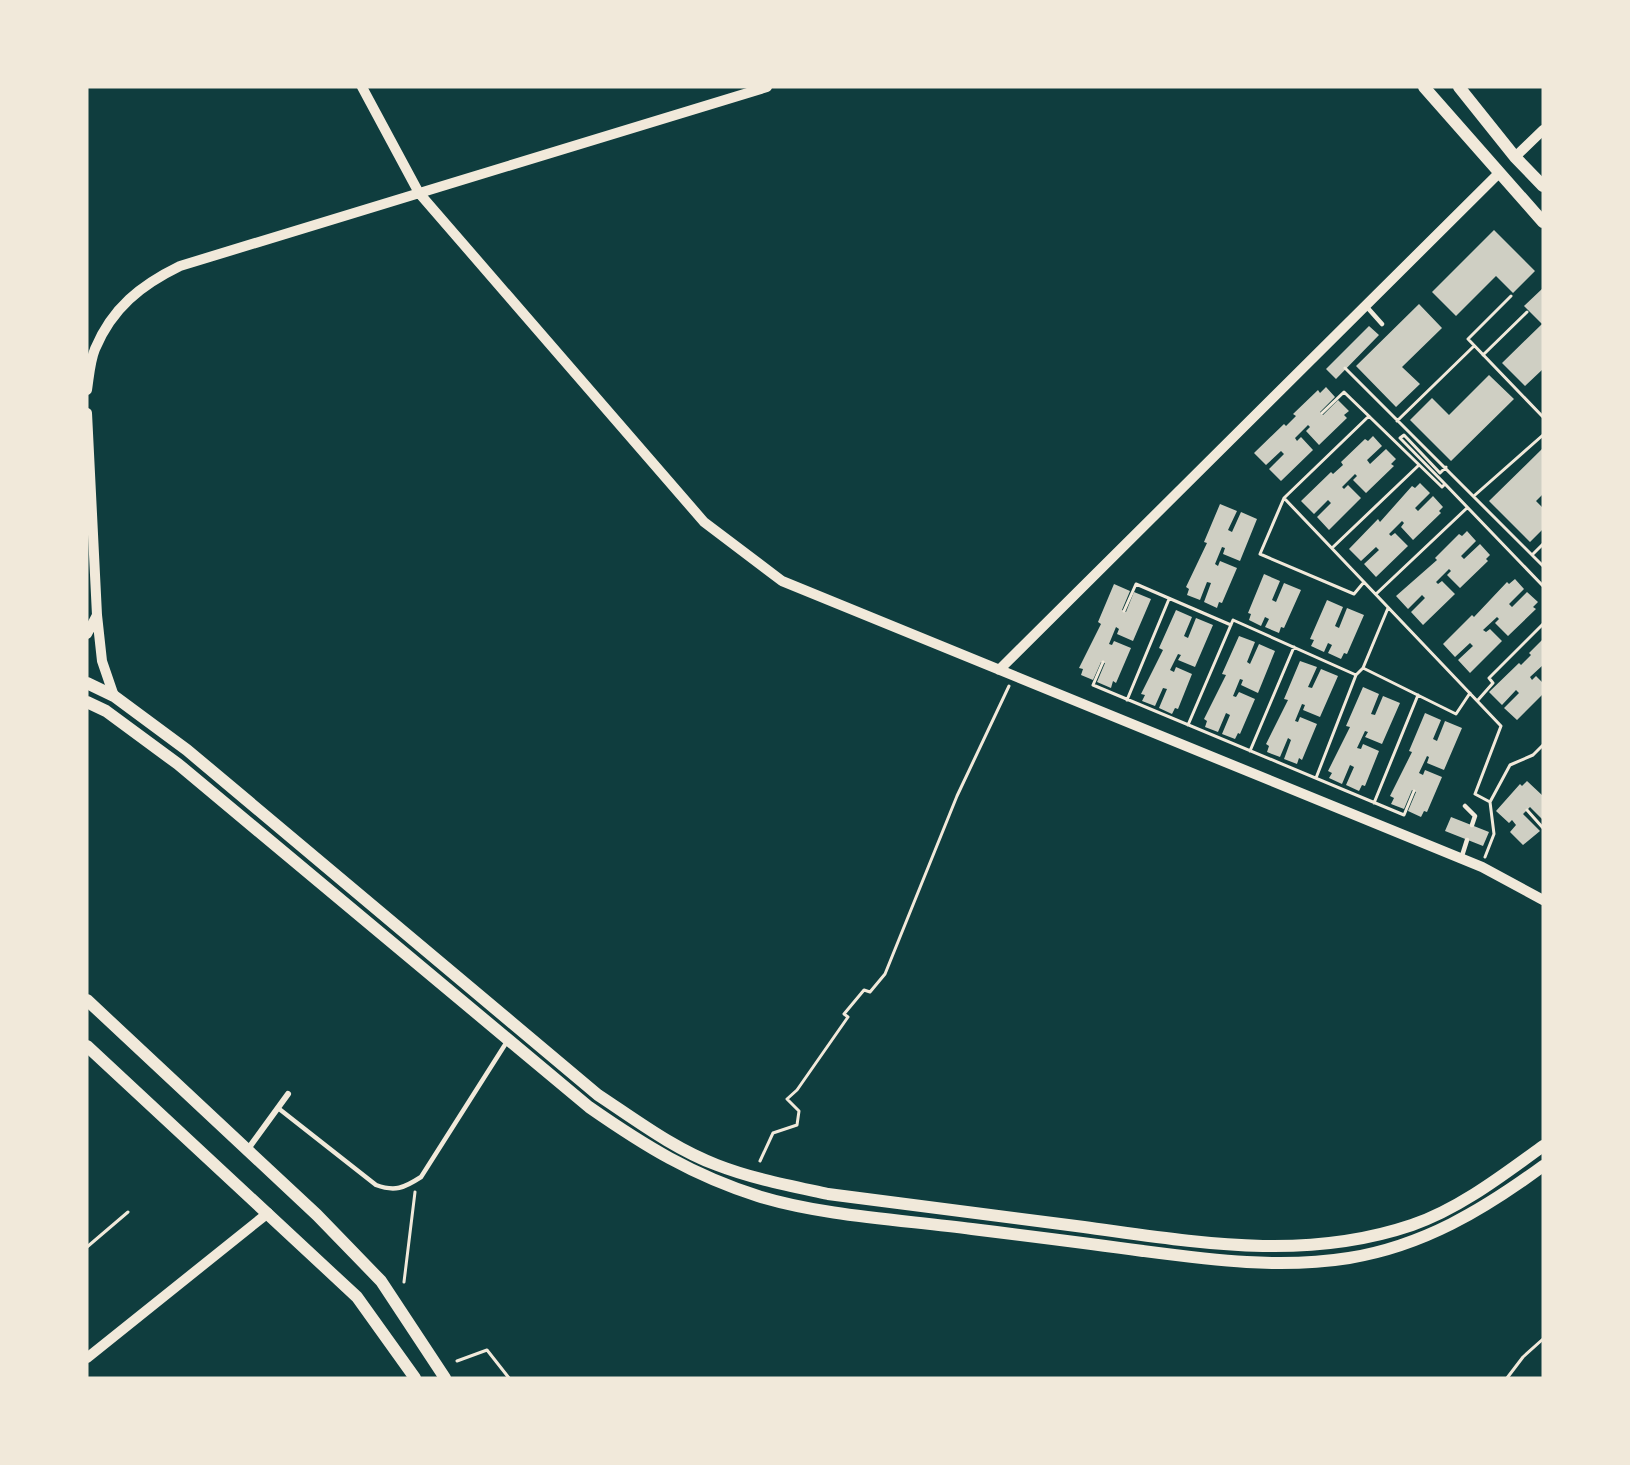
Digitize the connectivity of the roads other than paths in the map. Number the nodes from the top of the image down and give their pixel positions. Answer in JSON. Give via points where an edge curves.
{"nodes":[{"id":1,"x":362,"y":87,"type":"edge"},
{"id":2,"x":767,"y":87,"type":"edge"},
{"id":3,"x":1424,"y":87,"type":"edge"},
{"id":4,"x":1459,"y":87,"type":"edge"},
{"id":5,"x":1543,"y":130,"type":"edge"},
{"id":6,"x":1515,"y":157,"type":"junction"},
{"id":7,"x":1498,"y":174,"type":"junction"},
{"id":8,"x":1543,"y":186,"type":"edge"},
{"id":9,"x":419,"y":194,"type":"junction"},
{"id":10,"x":1543,"y":222,"type":"edge"},
{"id":11,"x":1365,"y":306,"type":"junction"},
{"id":12,"x":1382,"y":324,"type":"dead end"},
{"id":13,"x":87,"y":390,"type":"edge"},
{"id":14,"x":87,"y":413,"type":"edge"},
{"id":15,"x":97,"y":615,"type":"junction"},
{"id":16,"x":87,"y":634,"type":"edge"},
{"id":17,"x":999,"y":670,"type":"junction"},
{"id":18,"x":87,"y":683,"type":"edge"},
{"id":19,"x":114,"y":696,"type":"junction"},
{"id":20,"x":87,"y":702,"type":"edge"},
{"id":21,"x":1465,"y":806,"type":"dead end"},
{"id":22,"x":1472,"y":825,"type":"dead end"},
{"id":23,"x":1467,"y":840,"type":"dead end"},
{"id":24,"x":1461,"y":858,"type":"junction"},
{"id":25,"x":1543,"y":900,"type":"edge"},
{"id":26,"x":87,"y":1000,"type":"edge"},
{"id":27,"x":508,"y":1039,"type":"junction"},
{"id":28,"x":87,"y":1046,"type":"edge"},
{"id":29,"x":288,"y":1094,"type":"dead end"},
{"id":30,"x":278,"y":1108,"type":"junction"},
{"id":31,"x":1543,"y":1146,"type":"edge"},
{"id":32,"x":248,"y":1149,"type":"junction"},
{"id":33,"x":1543,"y":1166,"type":"edge"},
{"id":34,"x":268,"y":1213,"type":"junction"},
{"id":35,"x":87,"y":1358,"type":"edge"},
{"id":36,"x":415,"y":1378,"type":"edge"},
{"id":37,"x":445,"y":1378,"type":"edge"}],
"edges":[{"from":1,"to":9,"type":"street"},
{"from":2,"to":9,"type":"street"},
{"from":3,"to":7,"type":"main road"},
{"from":4,"to":6,"type":"main road"},
{"from":5,"to":6,"type":"street"},
{"from":6,"to":8,"type":"main road"},
{"from":7,"to":10,"type":"main road"},
{"from":7,"to":11,"type":"street"},
{"from":9,"to":13,"type":"street","via":[[180,266],[148,282],[117,310],[95,350]]},
{"from":9,"to":17,"type":"street","via":[[704,522],[782,581]]},
{"from":11,"to":12,"type":"lane"},
{"from":11,"to":17,"type":"street"},
{"from":14,"to":15,"type":"street"},
{"from":15,"to":16,"type":"street"},
{"from":15,"to":19,"type":"street","via":[[102,661]]},
{"from":17,"to":24,"type":"street"},
{"from":18,"to":19,"type":"main road"},
{"from":19,"to":31,"type":"main road","via":[[187,750],[598,1095],[659,1136],[715,1165],[840,1195],[1220,1245],[1289,1248],[1344,1242],[1413,1225],[1473,1195]]},
{"from":20,"to":27,"type":"main road","via":[[106,711],[178,764]]},
{"from":21,"to":22,"type":"lane","via":[[1475,816]]},
{"from":23,"to":24,"type":"lane"},
{"from":24,"to":25,"type":"street"},
{"from":26,"to":32,"type":"main road"},
{"from":27,"to":30,"type":"lane","via":[[421,1177],[405,1187],[390,1190],[376,1185]]},
{"from":27,"to":33,"type":"main road","via":[[589,1107],[651,1150],[710,1179],[760,1197],[827,1210],[1218,1260],[1288,1264],[1350,1257],[1417,1242],[1480,1209]]},
{"from":28,"to":34,"type":"main road"},
{"from":29,"to":30,"type":"street"},
{"from":30,"to":32,"type":"street"},
{"from":32,"to":37,"type":"main road","via":[[381,1281]]},
{"from":34,"to":35,"type":"street"},
{"from":34,"to":36,"type":"main road","via":[[357,1297]]}]}
